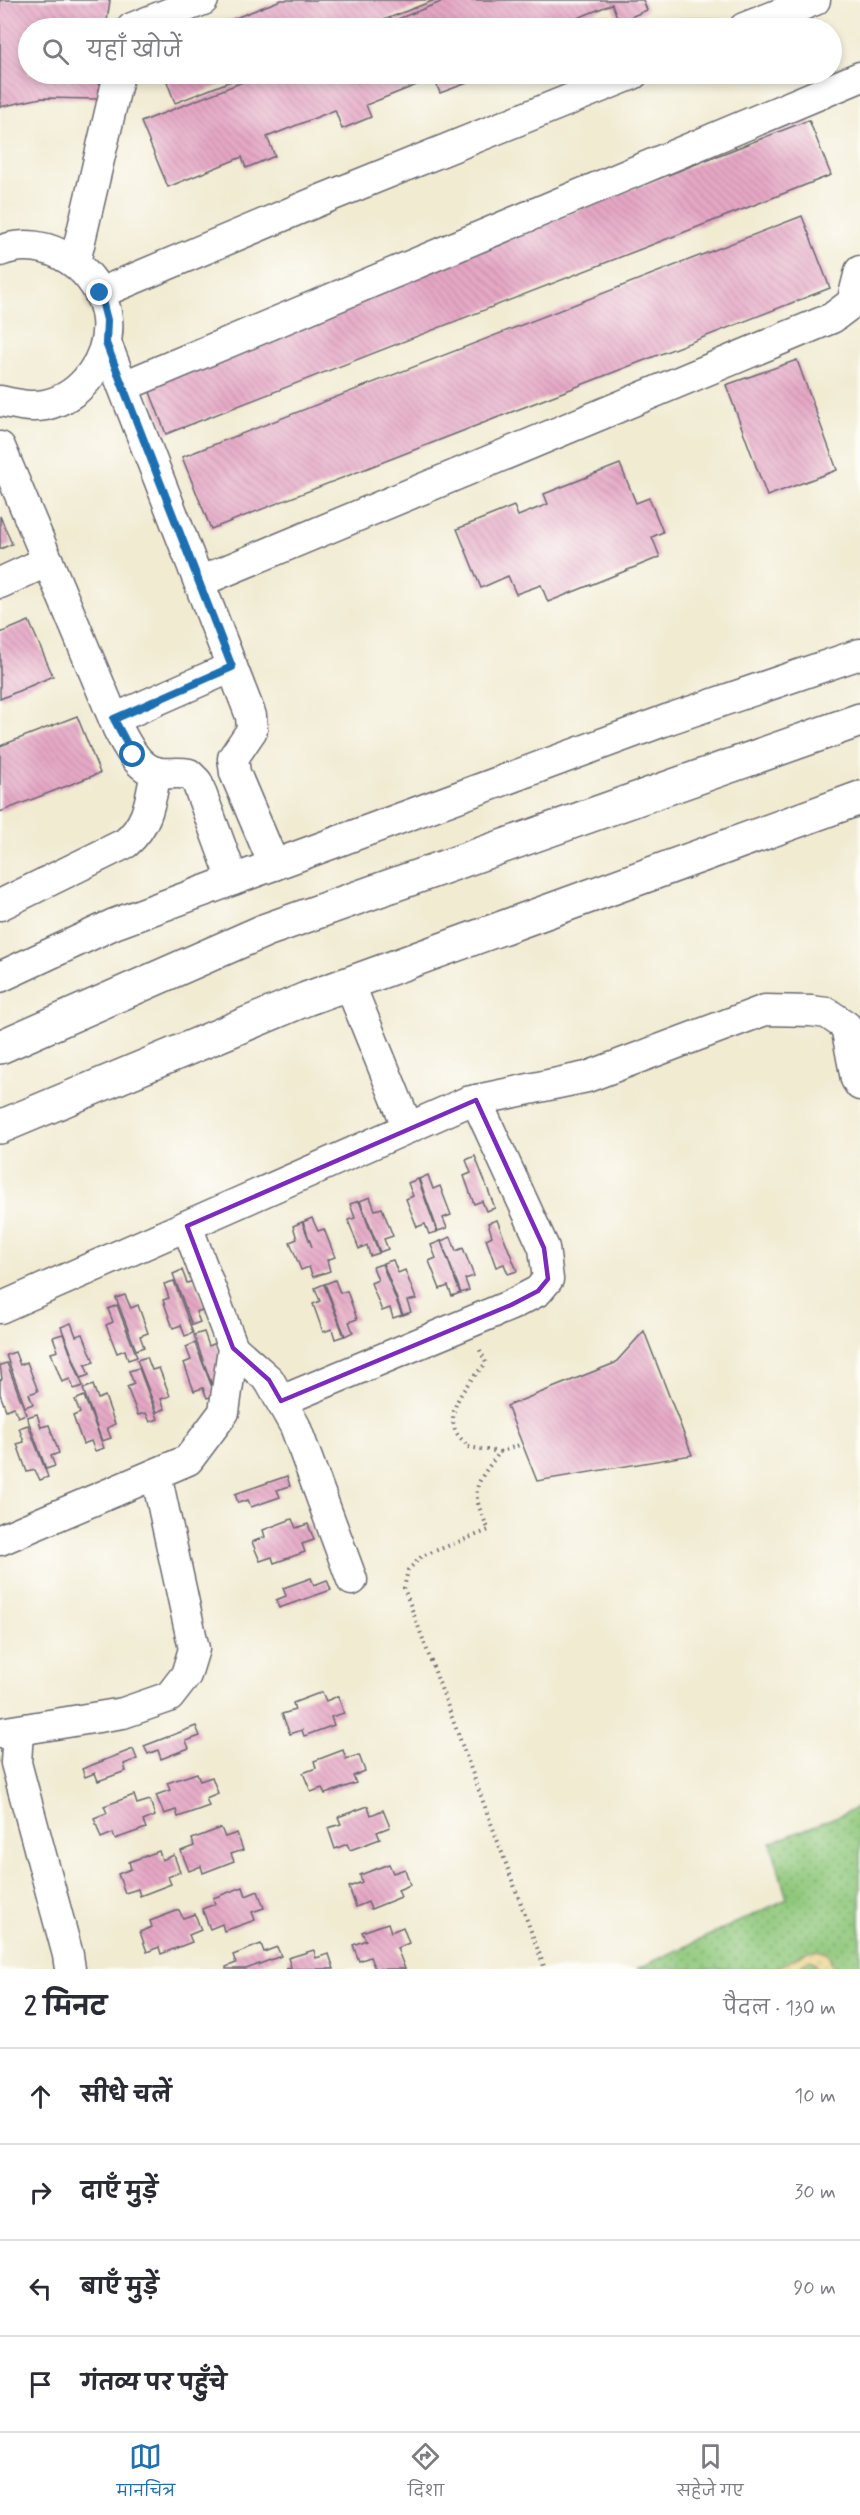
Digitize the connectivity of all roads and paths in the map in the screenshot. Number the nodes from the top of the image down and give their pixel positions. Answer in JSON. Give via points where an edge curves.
{"nodes":[{"id":1,"x":136,"y":0,"type":"edge"},
{"id":2,"x":203,"y":0,"type":"edge"},
{"id":3,"x":815,"y":0,"type":"edge"},
{"id":4,"x":133,"y":18,"type":"edge"},
{"id":5,"x":157,"y":18,"type":"edge"},
{"id":6,"x":769,"y":18,"type":"edge"},
{"id":7,"x":860,"y":77,"type":"edge"},
{"id":8,"x":117,"y":84,"type":"edge"},
{"id":9,"x":608,"y":84,"type":"edge"},
{"id":10,"x":0,"y":251,"type":"edge"},
{"id":11,"x":75,"y":262,"type":"junction"},
{"id":12,"x":860,"y":271,"type":"edge"},
{"id":13,"x":100,"y":293,"type":"junction"},
{"id":14,"x":106,"y":343,"type":"junction"},
{"id":15,"x":124,"y":386,"type":"junction"},
{"id":16,"x":0,"y":401,"type":"edge"},
{"id":17,"x":0,"y":447,"type":"edge"},
{"id":18,"x":48,"y":561,"type":"junction"},
{"id":19,"x":199,"y":582,"type":"junction"},
{"id":20,"x":0,"y":583,"type":"edge"},
{"id":21,"x":860,"y":654,"type":"edge"},
{"id":22,"x":232,"y":667,"type":"junction"},
{"id":23,"x":114,"y":719,"type":"junction"},
{"id":24,"x":860,"y":720,"type":"edge"},
{"id":25,"x":156,"y":772,"type":"junction"},
{"id":26,"x":860,"y":798,"type":"edge"},
{"id":27,"x":274,"y":865,"type":"junction"},
{"id":28,"x":232,"y":880,"type":"junction"},
{"id":29,"x":0,"y":905,"type":"edge"},
{"id":30,"x":0,"y":977,"type":"edge"},
{"id":31,"x":349,"y":983,"type":"junction"},
{"id":32,"x":0,"y":1047,"type":"edge"},
{"id":33,"x":860,"y":1085,"type":"edge"},
{"id":34,"x":476,"y":1100,"type":"junction"},
{"id":35,"x":0,"y":1127,"type":"edge"},
{"id":36,"x":408,"y":1128,"type":"junction"},
{"id":37,"x":187,"y":1226,"type":"junction"},
{"id":38,"x":0,"y":1308,"type":"edge"},
{"id":39,"x":477,"y":1344,"type":"dead end"},
{"id":40,"x":233,"y":1348,"type":"junction"},
{"id":41,"x":281,"y":1401,"type":"junction"},
{"id":42,"x":522,"y":1444,"type":"dead end"},
{"id":43,"x":500,"y":1452,"type":"junction"},
{"id":44,"x":156,"y":1474,"type":"junction"},
{"id":45,"x":0,"y":1540,"type":"edge"},
{"id":46,"x":352,"y":1580,"type":"dead end"},
{"id":47,"x":9,"y":1732,"type":"edge"},
{"id":48,"x":70,"y":1969,"type":"edge"},
{"id":49,"x":545,"y":1969,"type":"edge"}],
"edges":[{"from":1,"to":4,"type":"street"},
{"from":2,"to":5,"type":"street"},
{"from":3,"to":6,"type":"street"},
{"from":7,"to":15,"type":"street"},
{"from":8,"to":11,"type":"street"},
{"from":9,"to":13,"type":"street"},
{"from":10,"to":11,"type":"street","via":[[40,247]]},
{"from":11,"to":13,"type":"street"},
{"from":12,"to":19,"type":"street","via":[[852,303],[832,318]]},
{"from":13,"to":14,"type":"street","via":[[107,320]]},
{"from":14,"to":15,"type":"street"},
{"from":14,"to":16,"type":"street","via":[[97,366],[83,384],[66,396],[46,405]]},
{"from":15,"to":19,"type":"street"},
{"from":17,"to":18,"type":"street"},
{"from":18,"to":20,"type":"street"},
{"from":18,"to":23,"type":"street"},
{"from":19,"to":22,"type":"street"},
{"from":21,"to":27,"type":"street","via":[[669,718]]},
{"from":22,"to":23,"type":"street"},
{"from":22,"to":27,"type":"street","via":[[251,716],[252,730],[233,758],[235,773]]},
{"from":23,"to":25,"type":"street","via":[[133,755]]},
{"from":24,"to":32,"type":"street","via":[[267,930]]},
{"from":25,"to":28,"type":"street","via":[[189,774],[197,782]]},
{"from":25,"to":29,"type":"street","via":[[148,810],[139,831],[126,843]]},
{"from":26,"to":31,"type":"street"},
{"from":27,"to":28,"type":"street"},
{"from":28,"to":30,"type":"street","via":[[114,924]]},
{"from":31,"to":35,"type":"street"},
{"from":31,"to":36,"type":"street"},
{"from":33,"to":34,"type":"street","via":[[846,1026],[827,1013],[765,1010],[587,1077]]},
{"from":34,"to":36,"type":"street"},
{"from":34,"to":41,"type":"street","via":[[544,1248],[548,1279],[538,1291],[512,1305]]},
{"from":36,"to":37,"type":"street"},
{"from":37,"to":38,"type":"street"},
{"from":37,"to":40,"type":"street"},
{"from":39,"to":43,"type":"path","via":[[486,1363],[457,1402],[453,1416],[456,1432],[468,1446]]},
{"from":40,"to":41,"type":"street","via":[[269,1380]]},
{"from":40,"to":44,"type":"street","via":[[224,1412],[188,1460]]},
{"from":41,"to":46,"type":"street","via":[[295,1426]]},
{"from":42,"to":43,"type":"path"},
{"from":43,"to":49,"type":"path","via":[[476,1486],[477,1504],[489,1530],[422,1556],[408,1570],[404,1588]]},
{"from":44,"to":45,"type":"street"},
{"from":44,"to":47,"type":"street","via":[[194,1649],[186,1675],[168,1697],[123,1713]]},
{"from":47,"to":48,"type":"street"}]}
